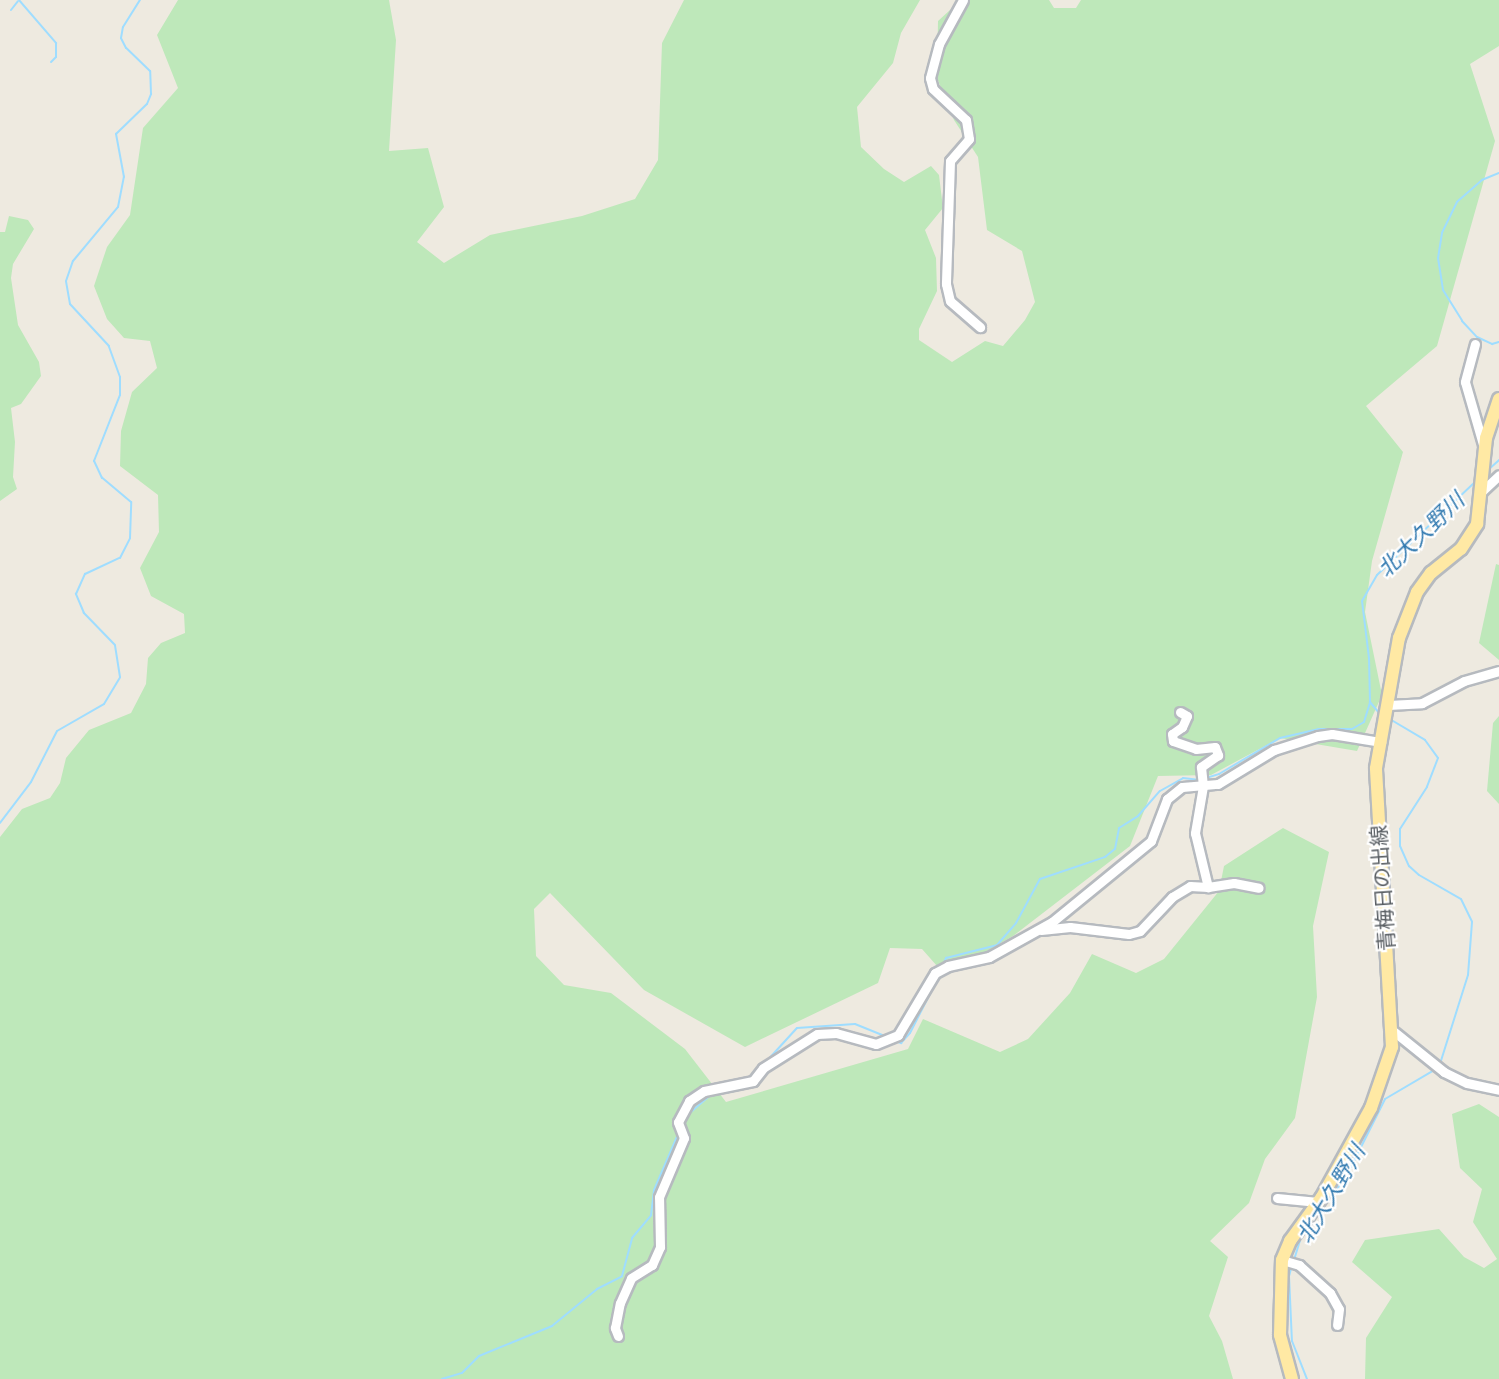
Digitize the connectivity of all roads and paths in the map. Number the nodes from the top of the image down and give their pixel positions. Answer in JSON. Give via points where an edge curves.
{"nodes":[{"id":1,"x":963,"y":0,"type":"edge"},
{"id":2,"x":980,"y":327,"type":"dead end"},
{"id":3,"x":1475,"y":344,"type":"dead end"},
{"id":4,"x":1499,"y":399,"type":"edge"},
{"id":5,"x":1484,"y":449,"type":"junction"},
{"id":6,"x":1499,"y":475,"type":"edge"},
{"id":7,"x":1480,"y":488,"type":"junction"},
{"id":8,"x":1499,"y":671,"type":"edge"},
{"id":9,"x":1180,"y":712,"type":"dead end"},
{"id":10,"x":1386,"y":714,"type":"junction"},
{"id":11,"x":1381,"y":742,"type":"junction"},
{"id":12,"x":1203,"y":786,"type":"junction"},
{"id":13,"x":1208,"y":887,"type":"junction"},
{"id":14,"x":1259,"y":888,"type":"dead end"},
{"id":15,"x":1036,"y":930,"type":"junction"},
{"id":16,"x":1392,"y":1030,"type":"junction"},
{"id":17,"x":1499,"y":1090,"type":"edge"},
{"id":18,"x":1276,"y":1198,"type":"dead end"},
{"id":19,"x":1318,"y":1202,"type":"junction"},
{"id":20,"x":1285,"y":1261,"type":"junction"},
{"id":21,"x":1336,"y":1325,"type":"dead end"},
{"id":22,"x":618,"y":1336,"type":"dead end"},
{"id":23,"x":1292,"y":1379,"type":"edge"}],
"edges":[{"from":1,"to":2,"type":"street","via":[[939,44],[930,78],[933,89],[966,120],[969,139],[950,161],[946,284],[950,301]]},
{"from":3,"to":5,"type":"street","via":[[1465,382]]},
{"from":4,"to":5,"type":"main road","name":"青梅日の出線"},
{"from":5,"to":7,"type":"main road","name":"青梅日の出線"},
{"from":6,"to":7,"type":"street"},
{"from":7,"to":10,"type":"main road","name":"青梅日の出線","via":[[1477,524],[1470,538],[1431,573],[1406,613]]},
{"from":8,"to":10,"type":"street","via":[[1464,681],[1422,703]]},
{"from":9,"to":12,"type":"street","via":[[1187,716],[1182,727],[1172,734],[1173,741],[1196,749],[1215,747],[1218,755],[1201,767]]},
{"from":10,"to":11,"type":"main road","name":"青梅日の出線"},
{"from":11,"to":12,"type":"street","via":[[1332,734],[1305,738],[1269,753],[1218,784]]},
{"from":11,"to":16,"type":"main road","name":"青梅日の出線","via":[[1376,768]]},
{"from":12,"to":13,"type":"street","via":[[1195,833]]},
{"from":12,"to":15,"type":"street","via":[[1182,787],[1172,792],[1151,841],[1052,922]]},
{"from":13,"to":14,"type":"street","via":[[1234,883]]},
{"from":13,"to":15,"type":"street","via":[[1190,886],[1172,897],[1140,931],[1129,934],[1070,927]]},
{"from":15,"to":22,"type":"street","via":[[989,957],[956,963],[935,973],[927,993],[893,1038],[876,1044],[836,1033],[818,1034],[763,1068],[753,1081],[704,1091],[689,1101],[678,1122],[684,1138],[659,1197],[660,1247],[652,1265],[631,1278],[620,1303],[615,1328]]},
{"from":16,"to":17,"type":"street","via":[[1443,1071],[1467,1083]]},
{"from":16,"to":19,"type":"main road","name":"青梅日の出線","via":[[1389,1065],[1382,1085]]},
{"from":18,"to":19,"type":"street"},
{"from":19,"to":20,"type":"main road","name":"青梅日の出線","via":[[1290,1241]]},
{"from":20,"to":21,"type":"street","via":[[1299,1265],[1336,1300]]},
{"from":20,"to":23,"type":"main road","name":"青梅日の出線","via":[[1280,1335]]}]}
